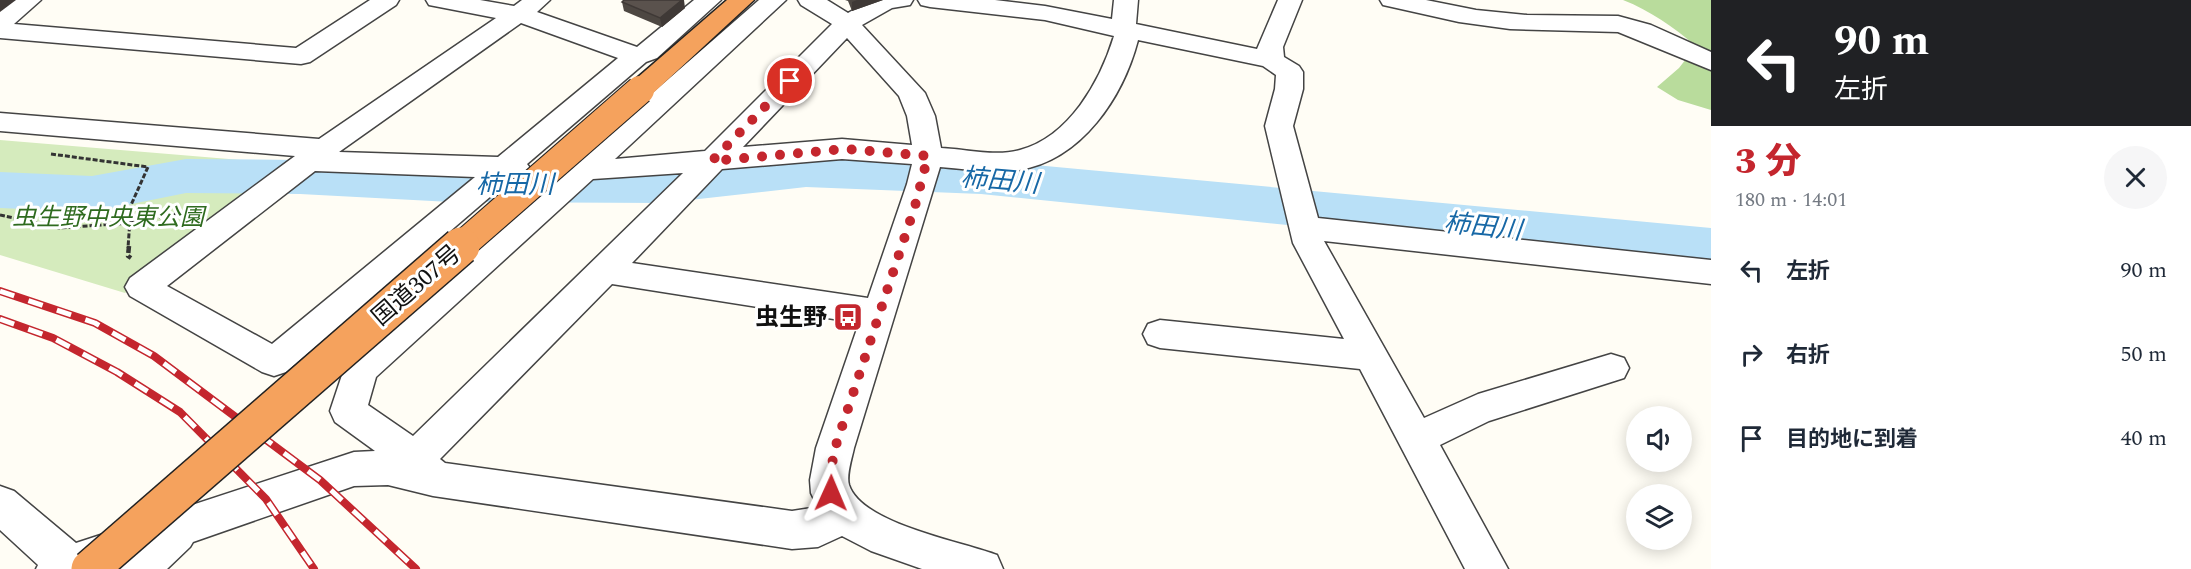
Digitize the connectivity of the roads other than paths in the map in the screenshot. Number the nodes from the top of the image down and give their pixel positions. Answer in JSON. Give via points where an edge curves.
{"nodes":[{"id":1,"x":28,"y":0,"type":"edge"},
{"id":2,"x":387,"y":0,"type":"edge"},
{"id":3,"x":438,"y":0,"type":"edge"},
{"id":4,"x":709,"y":0,"type":"edge"},
{"id":5,"x":742,"y":0,"type":"edge"},
{"id":6,"x":774,"y":0,"type":"edge"},
{"id":7,"x":810,"y":0,"type":"edge"},
{"id":8,"x":902,"y":0,"type":"edge"},
{"id":9,"x":930,"y":0,"type":"edge"},
{"id":10,"x":1126,"y":0,"type":"edge"},
{"id":11,"x":1290,"y":0,"type":"edge"},
{"id":12,"x":1392,"y":0,"type":"edge"},
{"id":13,"x":528,"y":7,"type":"edge"},
{"id":14,"x":1046,"y":7,"type":"edge"},
{"id":15,"x":0,"y":22,"type":"edge"},
{"id":16,"x":848,"y":23,"type":"junction"},
{"id":17,"x":0,"y":30,"type":"edge"},
{"id":18,"x":1125,"y":31,"type":"junction"},
{"id":19,"x":637,"y":56,"type":"junction"},
{"id":20,"x":1271,"y":60,"type":"junction"},
{"id":21,"x":1711,"y":62,"type":"edge"},
{"id":22,"x":0,"y":122,"type":"edge"},
{"id":23,"x":313,"y":158,"type":"junction"},
{"id":24,"x":708,"y":165,"type":"junction"},
{"id":25,"x":926,"y":167,"type":"junction"},
{"id":26,"x":503,"y":168,"type":"junction"},
{"id":27,"x":582,"y":172,"type":"junction"},
{"id":28,"x":1306,"y":228,"type":"junction"},
{"id":29,"x":604,"y":272,"type":"junction"},
{"id":30,"x":1711,"y":272,"type":"edge"},
{"id":31,"x":880,"y":314,"type":"junction"},
{"id":32,"x":1160,"y":334,"type":"dead end"},
{"id":33,"x":1370,"y":356,"type":"junction"},
{"id":34,"x":1611,"y":368,"type":"dead end"},
{"id":35,"x":1416,"y":439,"type":"junction"},
{"id":36,"x":425,"y":469,"type":"junction"},
{"id":37,"x":0,"y":504,"type":"edge"},
{"id":38,"x":846,"y":513,"type":"junction"},
{"id":39,"x":186,"y":525,"type":"junction"},
{"id":40,"x":73,"y":567,"type":"edge"},
{"id":41,"x":984,"y":568,"type":"edge"},
{"id":42,"x":137,"y":569,"type":"edge"},
{"id":43,"x":1487,"y":569,"type":"edge"}],
"edges":[{"from":1,"to":15,"type":"street"},
{"from":2,"to":17,"type":"street","via":[[301,56]]},
{"from":3,"to":13,"type":"street"},
{"from":4,"to":19,"type":"street","via":[[648,52]]},
{"from":5,"to":40,"type":"highway","name":"国道307号","bridge":true},
{"from":6,"to":27,"type":"street"},
{"from":7,"to":16,"type":"street"},
{"from":8,"to":16,"type":"street","via":[[886,2]]},
{"from":9,"to":14,"type":"street"},
{"from":10,"to":18,"type":"street"},
{"from":11,"to":20,"type":"street","via":[[1270,47]]},
{"from":12,"to":21,"type":"street","via":[[1455,15],[1528,23],[1617,24],[1643,30]]},
{"from":13,"to":19,"type":"street"},
{"from":13,"to":23,"type":"street"},
{"from":14,"to":18,"type":"street"},
{"from":16,"to":24,"type":"street"},
{"from":16,"to":25,"type":"street","via":[[911,93],[921,116]]},
{"from":18,"to":20,"type":"street"},
{"from":18,"to":25,"type":"street","via":[[1116,73],[1087,117],[1054,144],[1026,159]]},
{"from":19,"to":26,"type":"street"},
{"from":20,"to":28,"type":"street","via":[[1290,72],[1279,126]]},
{"from":22,"to":23,"type":"street"},
{"from":23,"to":26,"type":"street"},
{"from":23,"to":26,"type":"street","via":[[142,288],[274,362]]},
{"from":24,"to":25,"type":"street","via":[[845,149]]},
{"from":24,"to":27,"type":"street"},
{"from":24,"to":29,"type":"street"},
{"from":25,"to":31,"type":"street"},
{"from":26,"to":27,"type":"street"},
{"from":27,"to":36,"type":"street","via":[[360,370],[348,411]]},
{"from":28,"to":30,"type":"street"},
{"from":28,"to":33,"type":"street","via":[[1309,243]]},
{"from":29,"to":31,"type":"street"},
{"from":29,"to":36,"type":"street"},
{"from":31,"to":38,"type":"street","via":[[835,448],[829,480],[831,493]]},
{"from":32,"to":33,"type":"street"},
{"from":33,"to":35,"type":"street"},
{"from":34,"to":35,"type":"street","via":[[1478,409]]},
{"from":35,"to":43,"type":"street"},
{"from":36,"to":38,"type":"street","via":[[792,530],[818,528]]},
{"from":36,"to":39,"type":"street","via":[[354,469]]},
{"from":37,"to":40,"type":"street"},
{"from":38,"to":41,"type":"street","via":[[861,527],[885,538]]},
{"from":39,"to":40,"type":"street"},
{"from":39,"to":42,"type":"street"}]}
